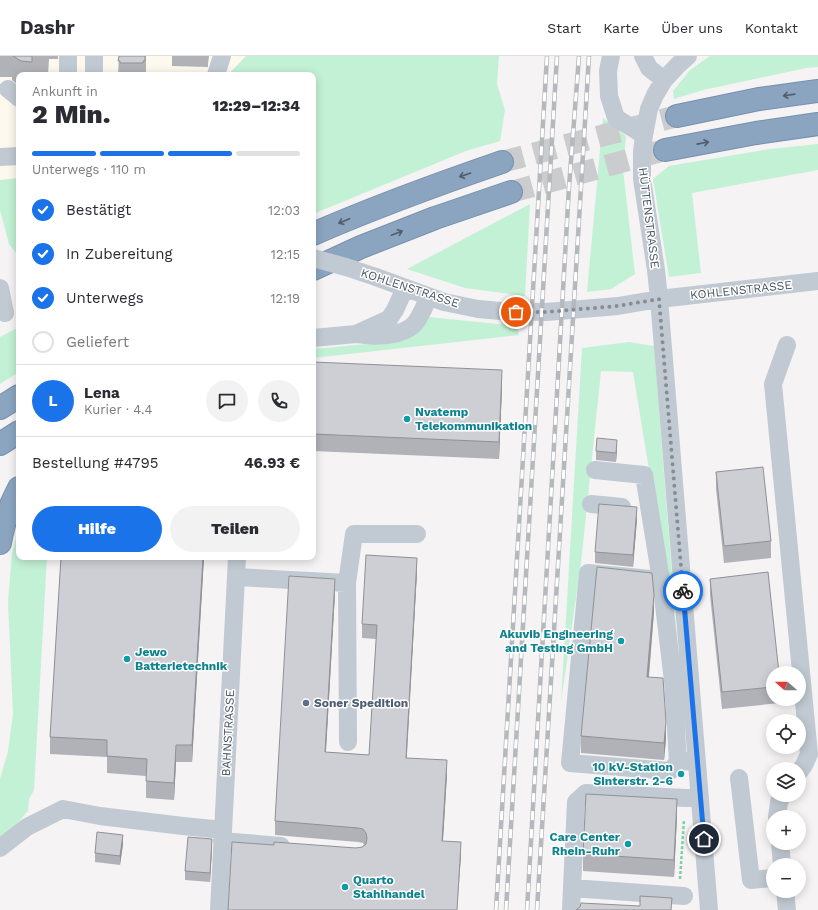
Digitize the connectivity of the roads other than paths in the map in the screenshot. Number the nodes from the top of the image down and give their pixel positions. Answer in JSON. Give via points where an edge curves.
{"nodes":[{"id":1,"x":68,"y":56,"type":"edge"},
{"id":2,"x":94,"y":56,"type":"edge"},
{"id":3,"x":222,"y":56,"type":"edge"},
{"id":4,"x":611,"y":56,"type":"edge"},
{"id":5,"x":643,"y":56,"type":"edge"},
{"id":6,"x":688,"y":56,"type":"edge"},
{"id":7,"x":68,"y":72,"type":"edge"},
{"id":8,"x":94,"y":72,"type":"edge"},
{"id":9,"x":217,"y":72,"type":"edge"},
{"id":10,"x":664,"y":80,"type":"junction"},
{"id":11,"x":818,"y":91,"type":"edge"},
{"id":12,"x":677,"y":116,"type":"tunnel mouth"},
{"id":13,"x":818,"y":124,"type":"edge"},
{"id":14,"x":644,"y":135,"type":"junction"},
{"id":15,"x":665,"y":150,"type":"tunnel mouth"},
{"id":16,"x":16,"y":156,"type":"edge"},
{"id":17,"x":0,"y":157,"type":"edge"},
{"id":18,"x":502,"y":162,"type":"tunnel mouth"},
{"id":19,"x":511,"y":192,"type":"tunnel mouth"},
{"id":20,"x":316,"y":233,"type":"edge"},
{"id":21,"x":316,"y":259,"type":"edge"},
{"id":22,"x":316,"y":268,"type":"edge"},
{"id":23,"x":818,"y":281,"type":"edge"},
{"id":24,"x":0,"y":288,"type":"edge"},
{"id":25,"x":405,"y":288,"type":"junction"},
{"id":26,"x":429,"y":297,"type":"junction"},
{"id":27,"x":659,"y":299,"type":"junction"},
{"id":28,"x":8,"y":311,"type":"edge"},
{"id":29,"x":356,"y":334,"type":"junction"},
{"id":30,"x":316,"y":338,"type":"edge"},
{"id":31,"x":787,"y":345,"type":"dead end"},
{"id":32,"x":16,"y":398,"type":"edge"},
{"id":33,"x":0,"y":408,"type":"edge"},
{"id":34,"x":16,"y":434,"type":"edge"},
{"id":35,"x":0,"y":444,"type":"edge"},
{"id":36,"x":595,"y":470,"type":"dead end"},
{"id":37,"x":16,"y":495,"type":"edge"},
{"id":38,"x":591,"y":504,"type":"dead end"},
{"id":39,"x":650,"y":509,"type":"junction"},
{"id":40,"x":417,"y":534,"type":"dead end"},
{"id":41,"x":0,"y":543,"type":"edge"},
{"id":42,"x":237,"y":560,"type":"edge"},
{"id":43,"x":236,"y":577,"type":"junction"},
{"id":44,"x":661,"y":580,"type":"junction"},
{"id":45,"x":347,"y":583,"type":"junction"},
{"id":46,"x":690,"y":679,"type":"junction"},
{"id":47,"x":672,"y":681,"type":"junction"},
{"id":48,"x":348,"y":742,"type":"dead end"},
{"id":49,"x":697,"y":761,"type":"junction"},
{"id":50,"x":678,"y":762,"type":"junction"},
{"id":51,"x":805,"y":762,"type":"edge"},
{"id":52,"x":740,"y":778,"type":"dead end"},
{"id":53,"x":693,"y":797,"type":"junction"},
{"id":54,"x":222,"y":835,"type":"junction"},
{"id":55,"x":294,"y":847,"type":"edge"},
{"id":56,"x":0,"y":848,"type":"edge"},
{"id":57,"x":766,"y":879,"type":"edge"},
{"id":58,"x":572,"y":888,"type":"junction"},
{"id":59,"x":786,"y":898,"type":"edge"},
{"id":60,"x":682,"y":901,"type":"edge"},
{"id":61,"x":709,"y":902,"type":"edge"},
{"id":62,"x":219,"y":910,"type":"edge"},
{"id":63,"x":570,"y":910,"type":"edge"},
{"id":64,"x":788,"y":910,"type":"edge"}],
"edges":[{"from":1,"to":7,"type":"street"},
{"from":2,"to":8,"type":"street"},
{"from":3,"to":9,"type":"street"},
{"from":4,"to":14,"type":"street","via":[[608,71],[609,96],[616,118]]},
{"from":5,"to":10,"type":"street","via":[[649,68]]},
{"from":6,"to":10,"type":"street","name":"HÜTTENSTRASSE"},
{"from":10,"to":14,"type":"street","name":"HÜTTENSTRASSE","via":[[649,109]]},
{"from":11,"to":12,"type":"highway","one_way":true,"via":[[759,99]]},
{"from":15,"to":13,"type":"highway","one_way":true,"via":[[756,132]]},
{"from":14,"to":27,"type":"street","name":"HÜTTENSTRASSE","via":[[642,179]]},
{"from":16,"to":17,"type":"street"},
{"from":18,"to":20,"type":"highway","one_way":true,"via":[[421,190]]},
{"from":22,"to":19,"type":"highway","one_way":true,"via":[[435,218]]},
{"from":21,"to":25,"type":"street","name":"KOHLENSTRASSE","bridge":true},
{"from":23,"to":27,"type":"street","name":"KOHLENSTRASSE"},
{"from":24,"to":28,"type":"street"},
{"from":25,"to":26,"type":"street","name":"KOHLENSTRASSE"},
{"from":25,"to":29,"type":"street","via":[[389,319]]},
{"from":26,"to":27,"type":"street","name":"KOHLENSTRASSE","via":[[478,309],[546,312],[618,306]]},
{"from":26,"to":29,"type":"street","via":[[416,322],[408,330],[388,335]]},
{"from":27,"to":46,"type":"street","name":"HÜTTENSTRASSE"},
{"from":29,"to":30,"type":"street"},
{"from":31,"to":51,"type":"street","via":[[774,384],[809,754]]},
{"from":32,"to":33,"type":"highway"},
{"from":34,"to":35,"type":"highway"},
{"from":36,"to":39,"type":"street","via":[[644,475]]},
{"from":37,"to":41,"type":"highway"},
{"from":38,"to":39,"type":"street"},
{"from":39,"to":44,"type":"street"},
{"from":40,"to":45,"type":"street","via":[[354,534]]},
{"from":42,"to":43,"type":"street","name":"BAHNSTRASSE"},
{"from":43,"to":45,"type":"street"},
{"from":43,"to":54,"type":"street","name":"BAHNSTRASSE"},
{"from":44,"to":47,"type":"street"},
{"from":44,"to":50,"type":"street","via":[[588,573],[570,763],[670,770]]},
{"from":45,"to":48,"type":"street"},
{"from":46,"to":47,"type":"street"},
{"from":46,"to":49,"type":"street","name":"HÜTTENSTRASSE"},
{"from":47,"to":50,"type":"street"},
{"from":49,"to":50,"type":"street"},
{"from":49,"to":53,"type":"street","name":"HÜTTENSTRASSE"},
{"from":52,"to":57,"type":"street","via":[[751,880]]},
{"from":53,"to":58,"type":"street","via":[[586,792],[576,802]]},
{"from":53,"to":61,"type":"street","name":"HÜTTENSTRASSE"},
{"from":54,"to":55,"type":"street"},
{"from":54,"to":56,"type":"street","via":[[183,826],[63,809],[27,827]]},
{"from":54,"to":62,"type":"street","name":"BAHNSTRASSE"},
{"from":58,"to":60,"type":"street"},
{"from":58,"to":63,"type":"street"},
{"from":59,"to":64,"type":"street"},
{"from":60,"to":61,"type":"street"}]}
